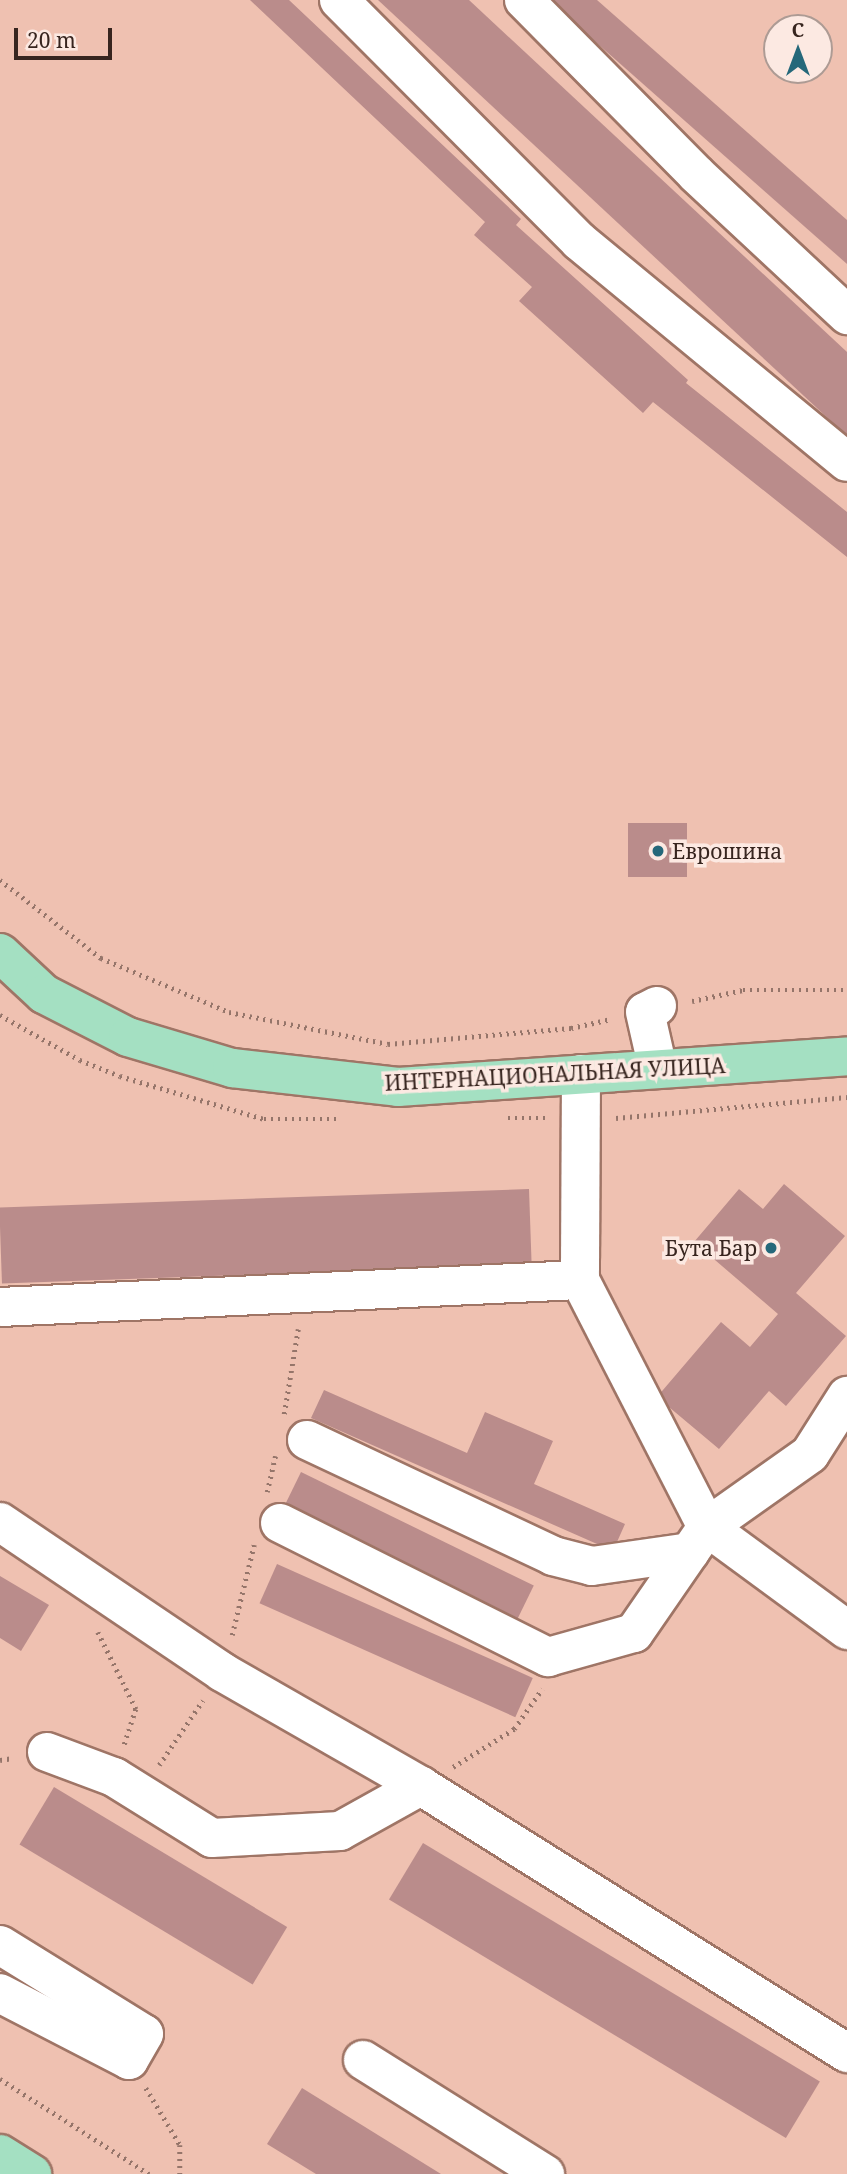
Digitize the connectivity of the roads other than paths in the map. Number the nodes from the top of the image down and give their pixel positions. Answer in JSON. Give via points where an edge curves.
{"nodes":[{"id":1,"x":339,"y":0,"type":"edge"},
{"id":2,"x":524,"y":0,"type":"edge"},
{"id":3,"x":847,"y":315,"type":"edge"},
{"id":4,"x":847,"y":462,"type":"edge"},
{"id":5,"x":0,"y":953,"type":"edge"},
{"id":6,"x":651,"y":1009,"type":"road end"},
{"id":7,"x":847,"y":1056,"type":"edge"},
{"id":8,"x":658,"y":1069,"type":"junction"},
{"id":9,"x":581,"y":1074,"type":"junction"},
{"id":10,"x":580,"y":1280,"type":"junction"},
{"id":11,"x":0,"y":1307,"type":"edge"},
{"id":12,"x":847,"y":1396,"type":"edge"},
{"id":13,"x":288,"y":1440,"type":"road end"},
{"id":14,"x":0,"y":1522,"type":"edge"},
{"id":15,"x":266,"y":1523,"type":"road end"},
{"id":16,"x":699,"y":1539,"type":"junction"},
{"id":17,"x":847,"y":1630,"type":"edge"},
{"id":18,"x":47,"y":1752,"type":"dead end"},
{"id":19,"x":421,"y":1786,"type":"junction"},
{"id":20,"x":0,"y":1945,"type":"edge"},
{"id":21,"x":0,"y":1993,"type":"edge"},
{"id":22,"x":847,"y":2053,"type":"edge"},
{"id":23,"x":363,"y":2060,"type":"dead end"},
{"id":24,"x":0,"y":2154,"type":"edge"},
{"id":25,"x":32,"y":2174,"type":"edge"},
{"id":26,"x":545,"y":2174,"type":"edge"}],
"edges":[{"from":1,"to":4,"type":"street","via":[[579,241]]},
{"from":2,"to":3,"type":"street","via":[[696,174]]},
{"from":5,"to":9,"type":"main road","name":"ИНТЕРНАЦИОНАЛЬНАЯ УЛИЦА","via":[[44,994],[128,1037],[233,1068],[398,1087]]},
{"from":6,"to":8,"type":"street"},
{"from":7,"to":8,"type":"main road","name":"ИНТЕРНАЦИОНАЛЬНАЯ УЛИЦА"},
{"from":8,"to":9,"type":"main road","name":"ИНТЕРНАЦИОНАЛЬНАЯ УЛИЦА"},
{"from":9,"to":10,"type":"street"},
{"from":10,"to":11,"type":"street"},
{"from":10,"to":16,"type":"street"},
{"from":12,"to":16,"type":"street","via":[[810,1454]]},
{"from":13,"to":16,"type":"street","via":[[553,1556],[592,1566]]},
{"from":14,"to":19,"type":"street","via":[[222,1672]]},
{"from":15,"to":16,"type":"street","via":[[548,1657],[634,1633]]},
{"from":16,"to":17,"type":"street"},
{"from":18,"to":19,"type":"street","via":[[114,1777],[212,1838],[340,1831]]},
{"from":19,"to":22,"type":"street"},
{"from":20,"to":21,"type":"street","via":[[144,2034],[130,2060]]},
{"from":23,"to":26,"type":"street"},
{"from":24,"to":25,"type":"main road"}]}
